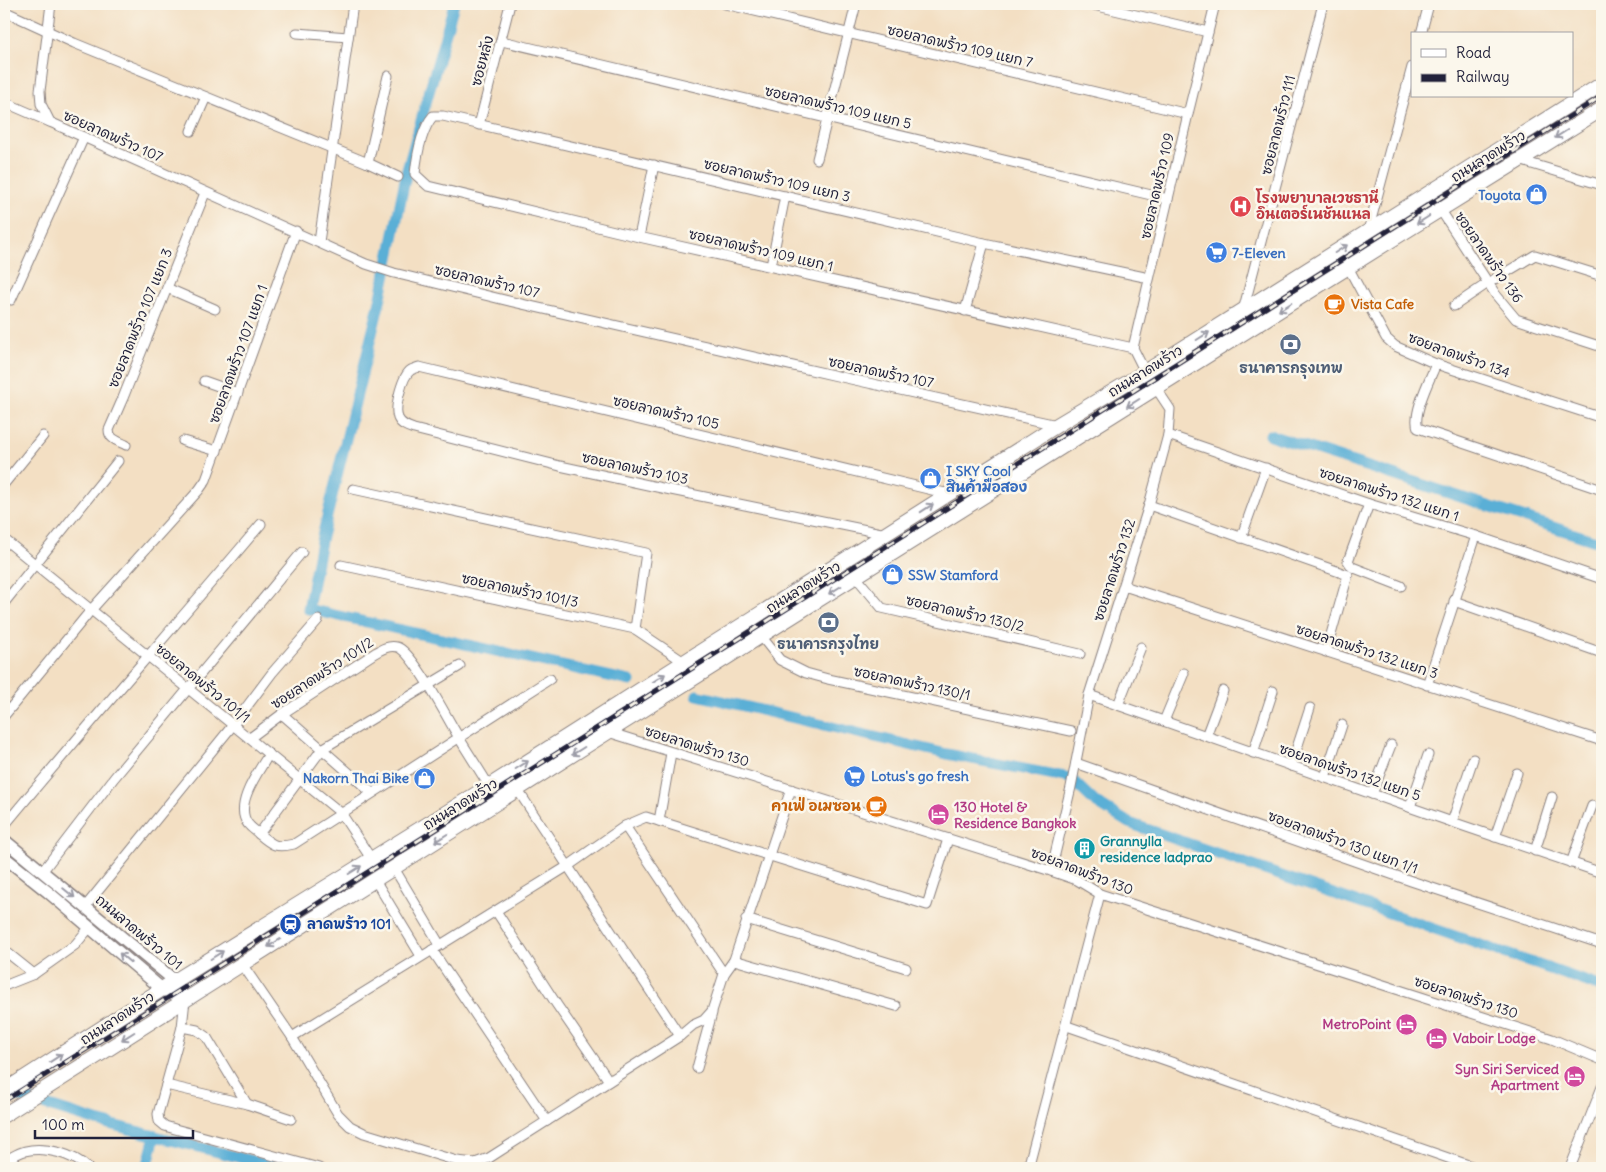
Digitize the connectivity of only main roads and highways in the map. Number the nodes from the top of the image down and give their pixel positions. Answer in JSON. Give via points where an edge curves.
{"nodes":[{"id":1,"x":1602,"y":84,"type":"edge"},
{"id":2,"x":1602,"y":109,"type":"edge"},
{"id":3,"x":886,"y":534,"type":"junction"},
{"id":4,"x":865,"y":547,"type":"junction"},
{"id":5,"x":897,"y":551,"type":"junction"},
{"id":6,"x":876,"y":564,"type":"junction"},
{"id":7,"x":9,"y":1088,"type":"edge"},
{"id":8,"x":4,"y":1115,"type":"edge"}],
"edges":[{"from":3,"to":1,"type":"main road","name":"ถนนลาดพร้าว","one_way":true},
{"from":2,"to":5,"type":"main road","name":"ถนนลาดพร้าว","one_way":true},
{"from":3,"to":4,"type":"main road","name":"ถนนลาดพร้าว"},
{"from":3,"to":5,"type":"main road"},
{"from":4,"to":6,"type":"main road"},
{"from":7,"to":4,"type":"main road","name":"ถนนลาดพร้าว","one_way":true},
{"from":5,"to":6,"type":"main road","name":"ถนนลาดพร้าว"},
{"from":6,"to":8,"type":"main road","name":"ถนนลาดพร้าว","one_way":true}]}
